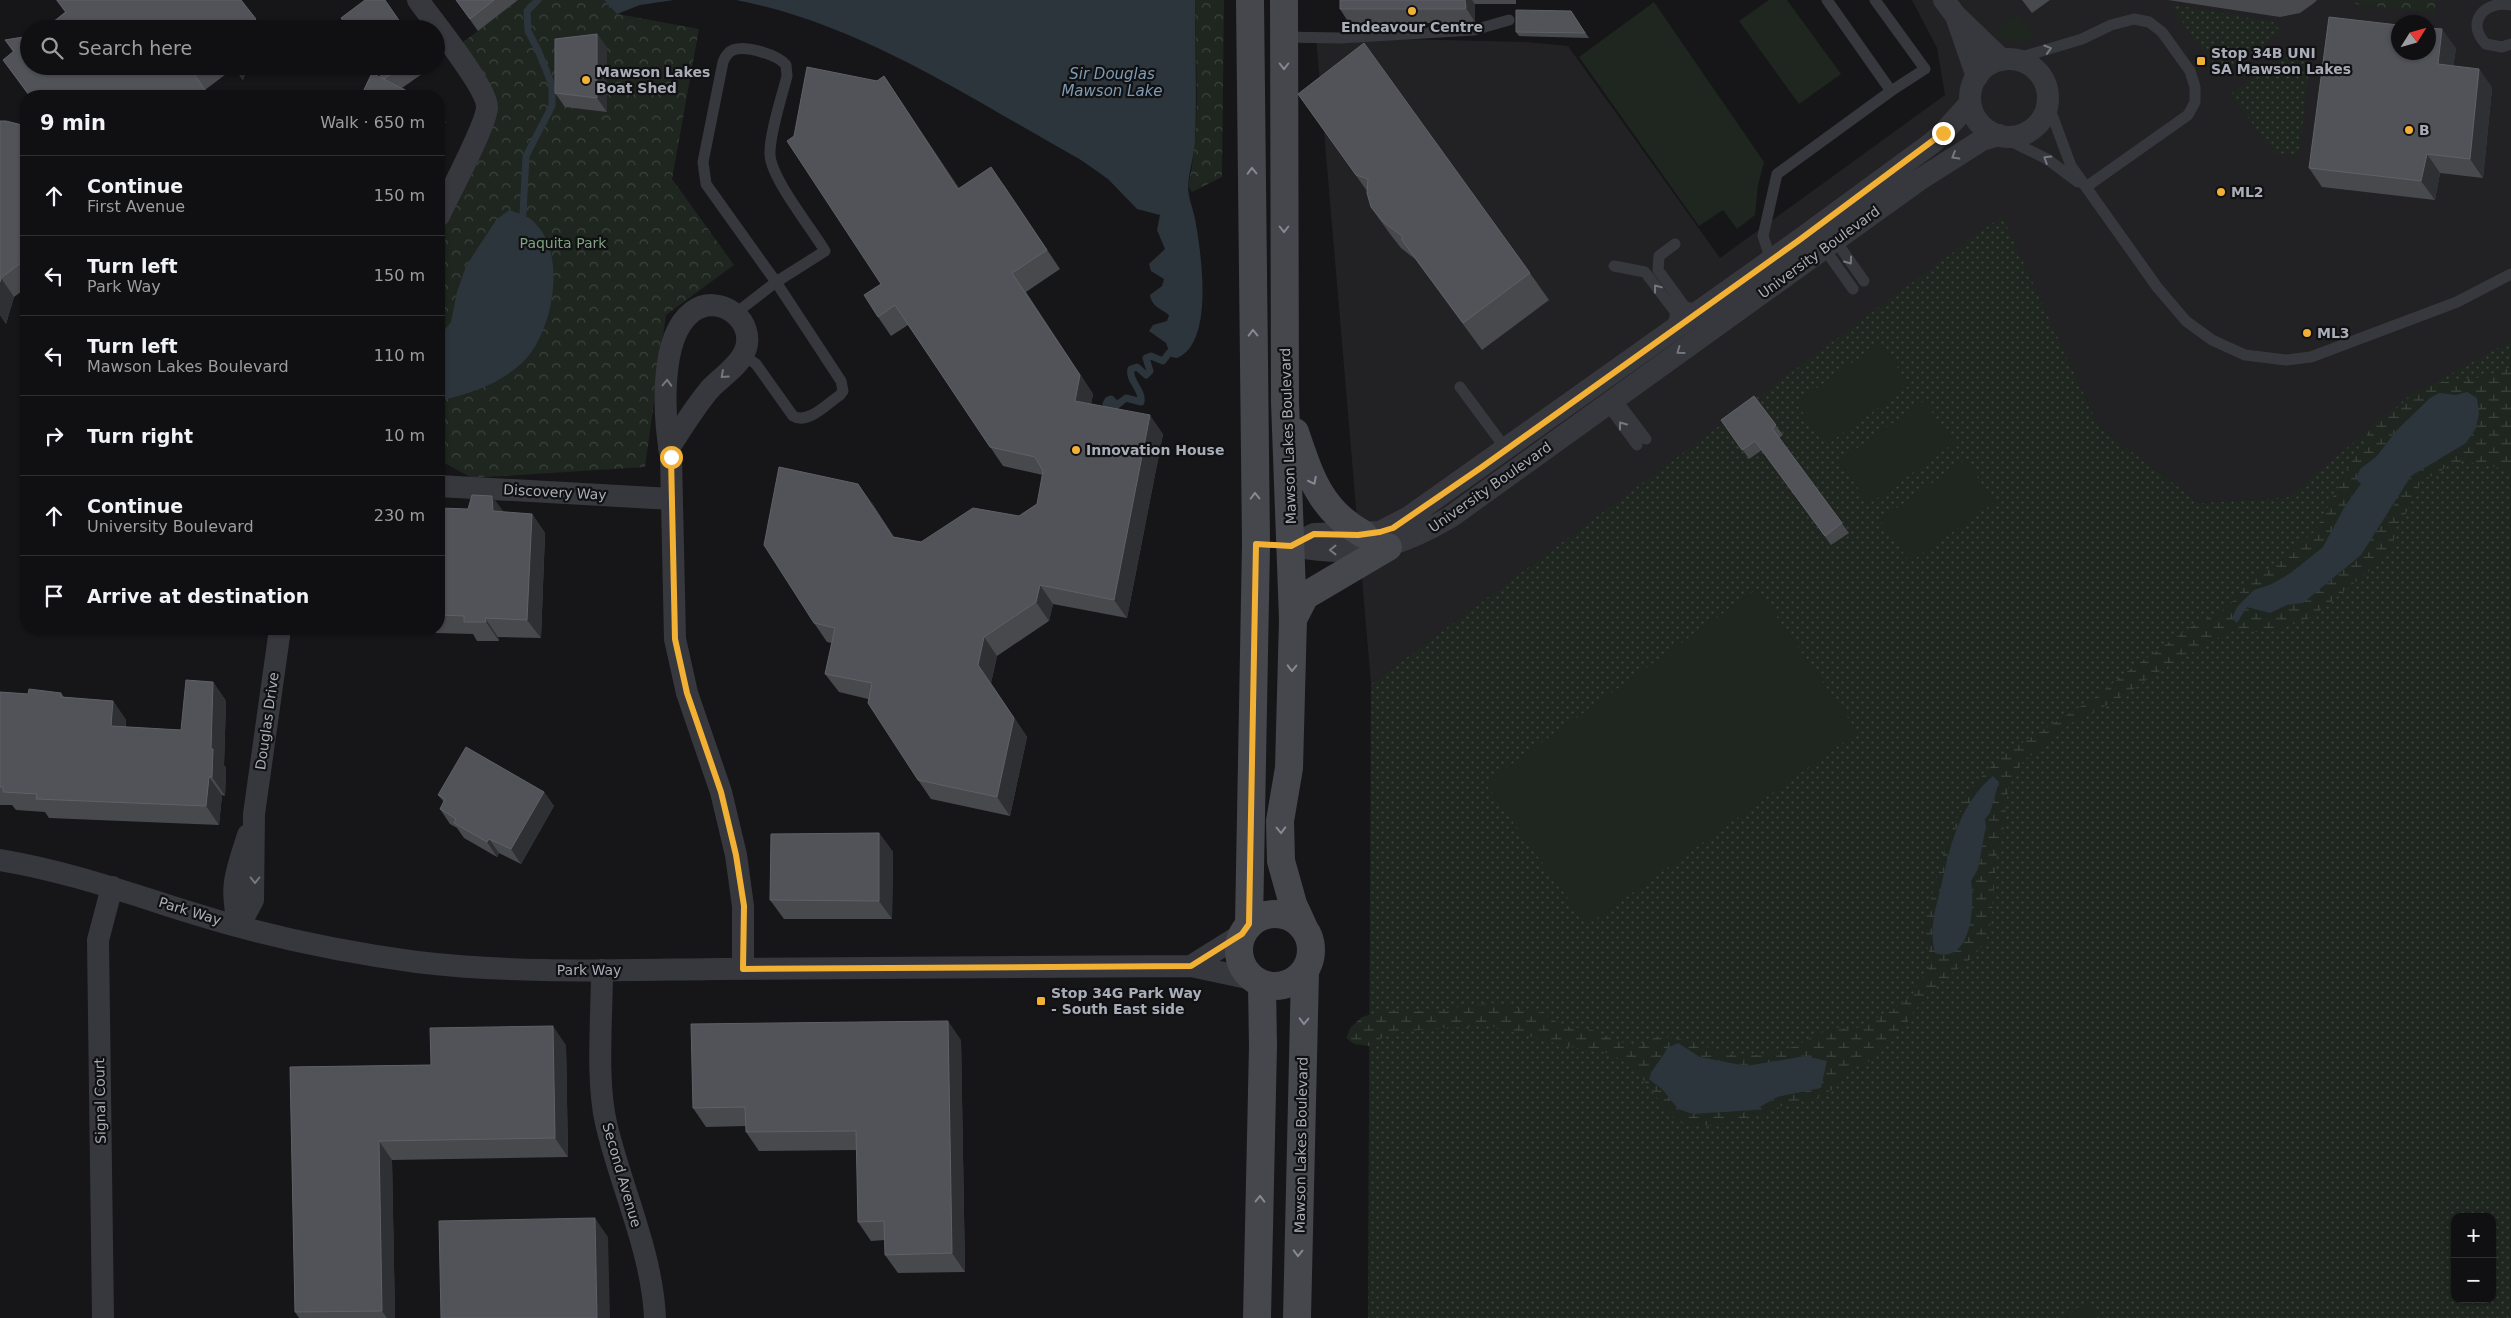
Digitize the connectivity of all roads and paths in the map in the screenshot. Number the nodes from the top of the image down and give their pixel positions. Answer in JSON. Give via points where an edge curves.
{"nodes":[{"id":1,"x":418,"y":0,"type":"edge"},
{"id":2,"x":1250,"y":0,"type":"edge"},
{"id":3,"x":1284,"y":0,"type":"edge"},
{"id":4,"x":1826,"y":0,"type":"edge"},
{"id":5,"x":1875,"y":0,"type":"edge"},
{"id":6,"x":2478,"y":0,"type":"edge"},
{"id":7,"x":2496,"y":1,"type":"edge"},
{"id":8,"x":2511,"y":5,"type":"edge"},
{"id":9,"x":1950,"y":8,"type":"edge"},
{"id":10,"x":2478,"y":14,"type":"junction"},
{"id":11,"x":432,"y":20,"type":"edge"},
{"id":12,"x":1509,"y":20,"type":"dead end"},
{"id":13,"x":1284,"y":37,"type":"junction"},
{"id":14,"x":445,"y":38,"type":"edge"},
{"id":15,"x":2508,"y":48,"type":"edge"},
{"id":16,"x":2008,"y":60,"type":"junction"},
{"id":17,"x":1976,"y":77,"type":"junction"},
{"id":18,"x":1892,"y":91,"type":"junction"},
{"id":19,"x":1970,"y":103,"type":"junction"},
{"id":20,"x":2048,"y":104,"type":"junction"},
{"id":21,"x":2001,"y":136,"type":"junction"},
{"id":22,"x":2086,"y":187,"type":"junction"},
{"id":23,"x":445,"y":203,"type":"edge"},
{"id":24,"x":1676,"y":244,"type":"dead end"},
{"id":25,"x":1829,"y":244,"type":"junction"},
{"id":26,"x":1771,"y":260,"type":"junction"},
{"id":27,"x":1614,"y":266,"type":"dead end"},
{"id":28,"x":2511,"y":274,"type":"edge"},
{"id":29,"x":1864,"y":281,"type":"dead end"},
{"id":30,"x":776,"y":282,"type":"junction"},
{"id":31,"x":1854,"y":289,"type":"dead end"},
{"id":32,"x":1762,"y":293,"type":"junction"},
{"id":33,"x":736,"y":313,"type":"junction"},
{"id":34,"x":1684,"y":318,"type":"junction"},
{"id":35,"x":743,"y":355,"type":"junction"},
{"id":36,"x":1460,"y":387,"type":"dead end"},
{"id":37,"x":1611,"y":401,"type":"junction"},
{"id":38,"x":1285,"y":402,"type":"junction"},
{"id":39,"x":1641,"y":442,"type":"dead end"},
{"id":40,"x":669,"y":448,"type":"junction"},
{"id":41,"x":1506,"y":450,"type":"junction"},
{"id":42,"x":445,"y":486,"type":"edge"},
{"id":43,"x":672,"y":499,"type":"junction"},
{"id":44,"x":1363,"y":534,"type":"junction"},
{"id":45,"x":1256,"y":544,"type":"junction"},
{"id":46,"x":1291,"y":546,"type":"junction"},
{"id":47,"x":1388,"y":547,"type":"junction"},
{"id":48,"x":1293,"y":620,"type":"junction"},
{"id":49,"x":279,"y":635,"type":"edge"},
{"id":50,"x":0,"y":860,"type":"edge"},
{"id":51,"x":112,"y":887,"type":"junction"},
{"id":52,"x":238,"y":926,"type":"junction"},
{"id":53,"x":1304,"y":928,"type":"junction"},
{"id":54,"x":1246,"y":929,"type":"junction"},
{"id":55,"x":1191,"y":966,"type":"junction"},
{"id":56,"x":743,"y":969,"type":"junction"},
{"id":57,"x":602,"y":970,"type":"junction"},
{"id":58,"x":1305,"y":972,"type":"junction"},
{"id":59,"x":1257,"y":982,"type":"junction"},
{"id":60,"x":103,"y":1318,"type":"edge"},
{"id":61,"x":655,"y":1318,"type":"edge"},
{"id":62,"x":1257,"y":1318,"type":"edge"},
{"id":63,"x":1297,"y":1318,"type":"edge"}],
"edges":[{"from":1,"to":11,"type":"street"},
{"from":45,"to":2,"type":"street","one_way":true},
{"from":3,"to":13,"type":"street","name":"Mawson Lakes Boulevard"},
{"from":4,"to":18,"type":"lane"},
{"from":5,"to":18,"type":"lane","via":[[1925,69]]},
{"from":6,"to":10,"type":"lane"},
{"from":7,"to":8,"type":"lane"},
{"from":7,"to":10,"type":"lane"},
{"from":9,"to":16,"type":"street"},
{"from":9,"to":17,"type":"street"},
{"from":10,"to":15,"type":"lane","via":[[2480,38],[2486,44]]},
{"from":12,"to":13,"type":"lane","via":[[1474,30],[1340,38]]},
{"from":13,"to":38,"type":"street","name":"Mawson Lakes Boulevard","one_way":true},
{"from":14,"to":23,"type":"street","via":[[480,87],[487,106]]},
{"from":16,"to":17,"type":"street","via":[[1986,66]]},
{"from":16,"to":20,"type":"street","via":[[2029,64],[2040,75],[2047,87]]},
{"from":16,"to":22,"type":"lane","one_way":true,"via":[[2082,39],[2134,18],[2149,22],[2162,32],[2190,71],[2195,102],[2188,115]]},
{"from":17,"to":19,"type":"street"},
{"from":18,"to":26,"type":"lane","via":[[1777,174],[1763,236]]},
{"from":19,"to":21,"type":"street","via":[[1978,122],[1989,132]]},
{"from":19,"to":26,"type":"street","name":"University Boulevard","via":[[1932,143]]},
{"from":20,"to":21,"type":"street","via":[[2044,117],[2034,130],[2017,137]]},
{"from":20,"to":22,"type":"lane","via":[[2067,158]]},
{"from":22,"to":21,"type":"lane","one_way":true,"via":[[2047,159]]},
{"from":21,"to":25,"type":"street","name":"University Boulevard","one_way":true,"via":[[1982,140],[1946,161]]},
{"from":22,"to":28,"type":"lane","via":[[2157,287],[2186,321],[2212,340],[2245,355],[2286,360],[2311,357],[2457,302]]},
{"from":24,"to":34,"type":"lane","via":[[1659,256],[1658,270],[1685,307]]},
{"from":25,"to":29,"type":"lane","one_way":true},
{"from":25,"to":31,"type":"lane"},
{"from":25,"to":32,"type":"street","name":"University Boulevard"},
{"from":26,"to":34,"type":"street","name":"University Boulevard"},
{"from":34,"to":27,"type":"lane","one_way":true,"via":[[1645,272]]},
{"from":30,"to":30,"type":"lane","via":[[706,184],[702,169],[723,62],[729,53],[739,49],[776,56],[786,65],[787,76],[770,148],[771,162],[777,177],[825,251]]},
{"from":30,"to":33,"type":"lane"},
{"from":30,"to":35,"type":"lane","via":[[841,381],[843,391],[806,418],[798,418],[793,416],[756,364]]},
{"from":32,"to":34,"type":"lane","via":[[1739,298],[1703,324]]},
{"from":32,"to":37,"type":"street","name":"University Boulevard","one_way":true},
{"from":33,"to":35,"type":"street","via":[[746,332],[747,345]]},
{"from":40,"to":33,"type":"street","one_way":true,"via":[[666,421],[668,367],[676,332],[692,312],[704,306],[718,305]]},
{"from":34,"to":41,"type":"street","name":"University Boulevard"},
{"from":35,"to":40,"type":"street","one_way":true,"via":[[694,409]]},
{"from":36,"to":41,"type":"lane"},
{"from":37,"to":39,"type":"lane"},
{"from":37,"to":47,"type":"street","name":"University Boulevard","via":[[1452,516],[1424,533]]},
{"from":38,"to":44,"type":"street","one_way":true,"via":[[1312,480],[1334,513]]},
{"from":38,"to":46,"type":"street","name":"Mawson Lakes Boulevard"},
{"from":40,"to":43,"type":"street"},
{"from":41,"to":44,"type":"street","name":"University Boulevard","via":[[1393,528]]},
{"from":42,"to":43,"type":"street","name":"Discovery Way"},
{"from":43,"to":56,"type":"street","via":[[675,639],[687,693],[721,792],[736,855],[744,906]]},
{"from":44,"to":46,"type":"street","name":"University Boulevard","via":[[1314,534]]},
{"from":45,"to":46,"type":"street"},
{"from":45,"to":54,"type":"street"},
{"from":47,"to":46,"type":"street","name":"University Boulevard","one_way":true,"via":[[1324,550]]},
{"from":46,"to":48,"type":"street","name":"Mawson Lakes Boulevard"},
{"from":47,"to":48,"type":"street","via":[[1305,596]]},
{"from":48,"to":53,"type":"street","name":"Mawson Lakes Boulevard","one_way":true,"via":[[1289,768],[1280,821],[1281,861],[1293,904]]},
{"from":49,"to":52,"type":"street","name":"Douglas Drive","via":[[254,814],[233,885]]},
{"from":50,"to":51,"type":"street","name":"Park Way","via":[[40,867]]},
{"from":51,"to":52,"type":"street","name":"Park Way"},
{"from":51,"to":60,"type":"street","name":"Signal Court","via":[[98,940]]},
{"from":52,"to":57,"type":"street","name":"Park Way","via":[[364,954],[419,962],[539,970]]},
{"from":53,"to":54,"type":"street","via":[[1284,915],[1272,914],[1260,916]]},
{"from":53,"to":58,"type":"street","via":[[1311,950]]},
{"from":54,"to":55,"type":"street"},
{"from":54,"to":59,"type":"street","via":[[1238,946],[1239,958],[1244,970]]},
{"from":55,"to":56,"type":"street","name":"Park Way"},
{"from":55,"to":59,"type":"street","name":"Park Way"},
{"from":56,"to":57,"type":"street","name":"Park Way"},
{"from":57,"to":61,"type":"street","name":"Second Avenue","via":[[605,1120],[642,1244]]},
{"from":58,"to":59,"type":"street","via":[[1285,985],[1274,987]]},
{"from":58,"to":63,"type":"street","name":"Mawson Lakes Boulevard","one_way":true},
{"from":62,"to":59,"type":"street","one_way":true,"via":[[1263,1046]]}]}
